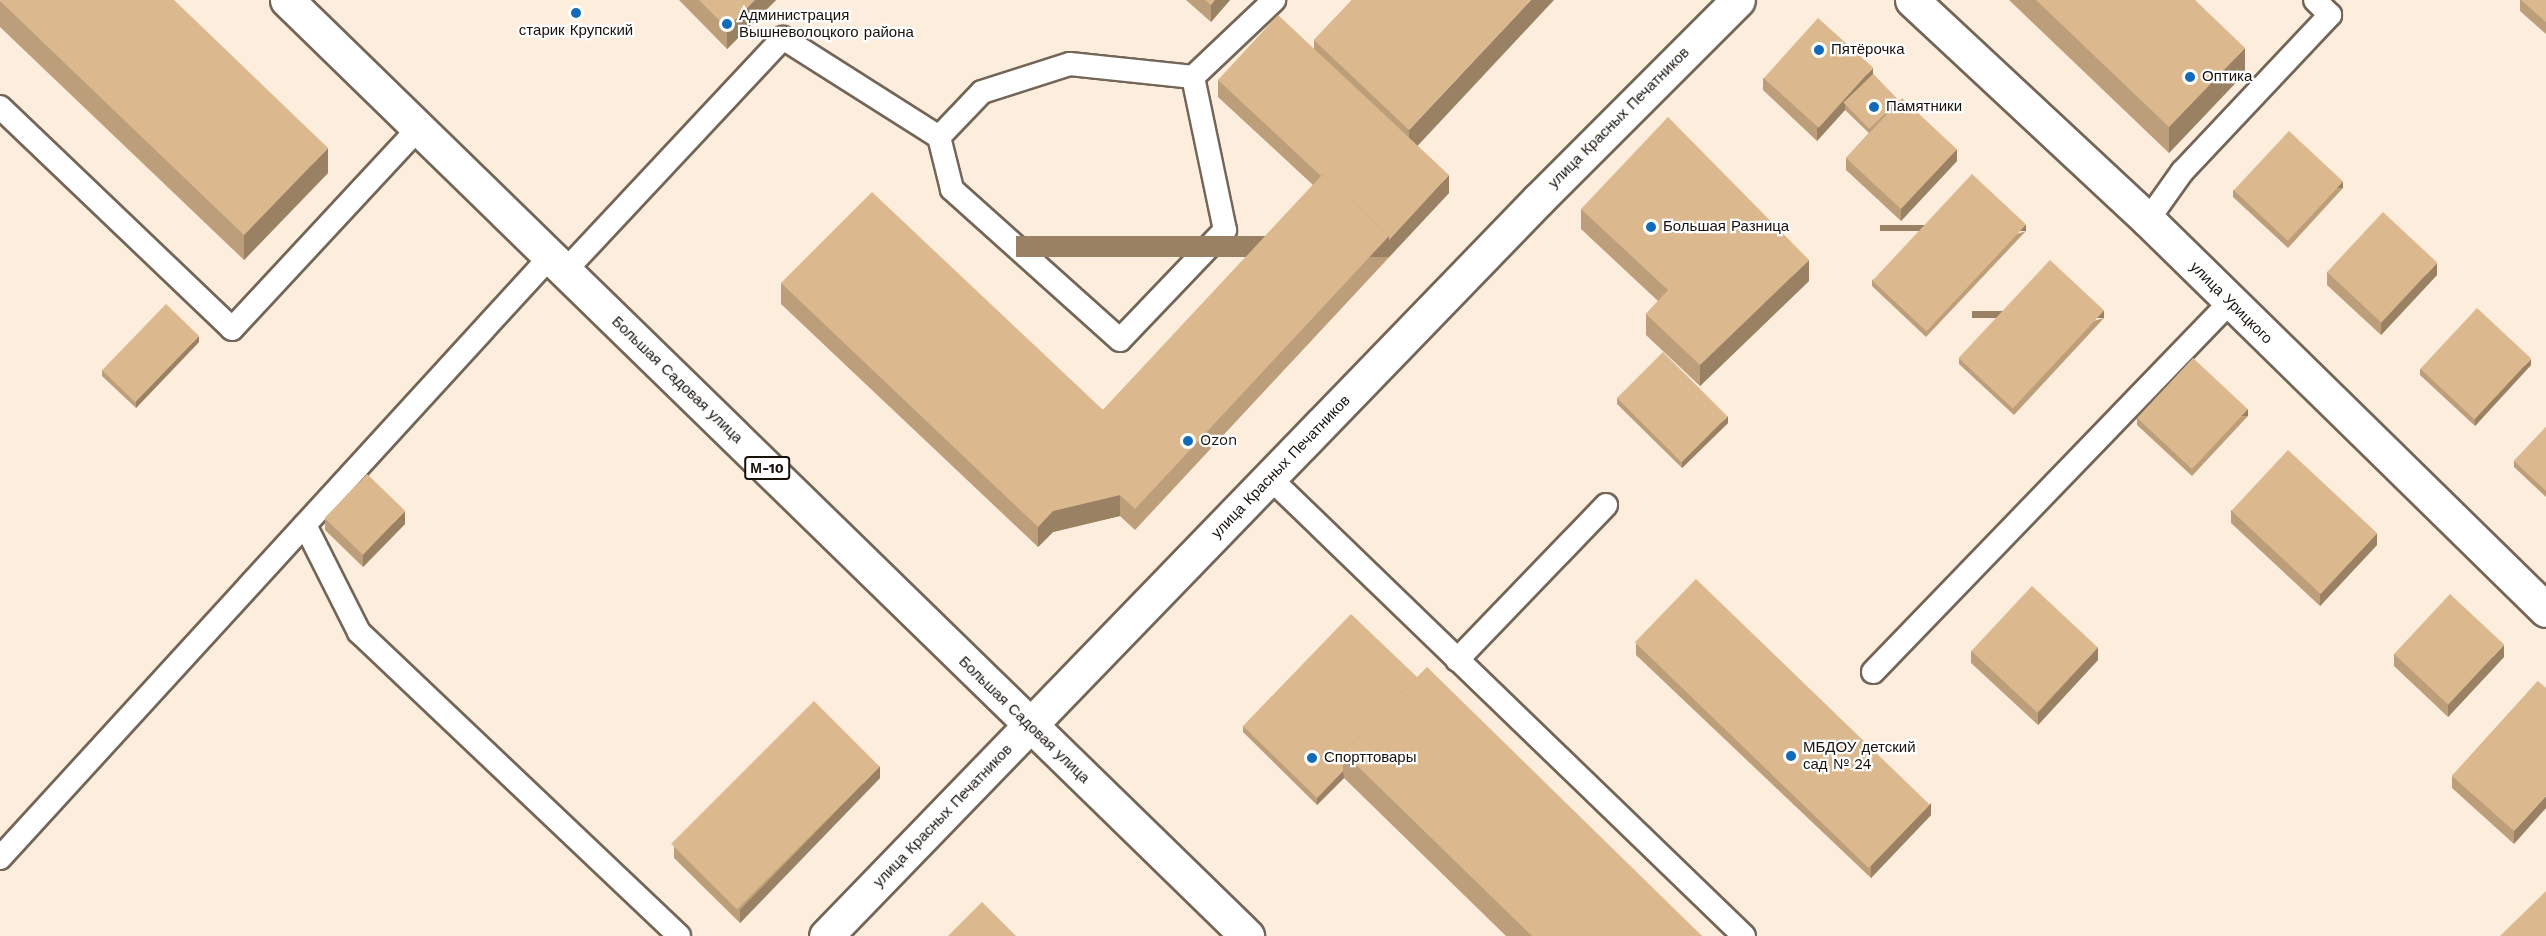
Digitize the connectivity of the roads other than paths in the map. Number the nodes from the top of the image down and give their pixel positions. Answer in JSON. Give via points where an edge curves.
{"nodes":[{"id":1,"x":287,"y":0,"type":"edge"},
{"id":2,"x":1274,"y":0,"type":"edge"},
{"id":3,"x":1738,"y":0,"type":"edge"},
{"id":4,"x":1912,"y":0,"type":"edge"},
{"id":5,"x":2315,"y":0,"type":"edge"},
{"id":6,"x":1193,"y":77,"type":"junction"},
{"id":7,"x":0,"y":107,"type":"edge"},
{"id":8,"x":419,"y":128,"type":"junction"},
{"id":9,"x":939,"y":137,"type":"junction"},
{"id":10,"x":2148,"y":220,"type":"junction"},
{"id":11,"x":558,"y":264,"type":"junction"},
{"id":12,"x":2230,"y":302,"type":"junction"},
{"id":13,"x":1270,"y":478,"type":"junction"},
{"id":14,"x":1606,"y":505,"type":"dead end"},
{"id":15,"x":304,"y":525,"type":"junction"},
{"id":16,"x":2546,"y":610,"type":"edge"},
{"id":17,"x":1457,"y":660,"type":"junction"},
{"id":18,"x":1873,"y":672,"type":"dead end"},
{"id":19,"x":1031,"y":727,"type":"junction"},
{"id":20,"x":0,"y":858,"type":"edge"},
{"id":21,"x":679,"y":936,"type":"edge"},
{"id":22,"x":826,"y":936,"type":"edge"},
{"id":23,"x":1246,"y":936,"type":"edge"},
{"id":24,"x":1744,"y":936,"type":"edge"}],
"edges":[{"from":1,"to":8,"type":"main road","name":"Большая Садовая улица","number":"М-10"},
{"from":2,"to":6,"type":"lane"},
{"from":3,"to":13,"type":"main road","name":"улица Красных Печатников"},
{"from":4,"to":10,"type":"main road","name":"улица Урицкого"},
{"from":5,"to":10,"type":"lane","via":[[2330,15],[2182,172]]},
{"from":6,"to":9,"type":"lane","via":[[1070,64],[982,92]]},
{"from":6,"to":9,"type":"lane","via":[[1225,230],[1120,340],[952,189]]},
{"from":7,"to":8,"type":"lane","via":[[232,329]]},
{"from":8,"to":11,"type":"main road","name":"Большая Садовая улица","number":"М-10"},
{"from":9,"to":11,"type":"lane","via":[[783,38]]},
{"from":10,"to":12,"type":"main road","name":"улица Урицкого"},
{"from":11,"to":15,"type":"lane"},
{"from":11,"to":19,"type":"main road","name":"Большая Садовая улица","number":"М-10"},
{"from":12,"to":16,"type":"main road","name":"улица Урицкого"},
{"from":12,"to":18,"type":"lane"},
{"from":13,"to":17,"type":"lane"},
{"from":13,"to":19,"type":"main road","name":"улица Красных Печатников"},
{"from":14,"to":17,"type":"lane"},
{"from":15,"to":20,"type":"lane"},
{"from":15,"to":21,"type":"lane","via":[[359,632]]},
{"from":17,"to":24,"type":"lane"},
{"from":19,"to":22,"type":"main road","name":"улица Красных Печатников"},
{"from":19,"to":23,"type":"main road","name":"Большая Садовая улица","number":"М-10"}]}
